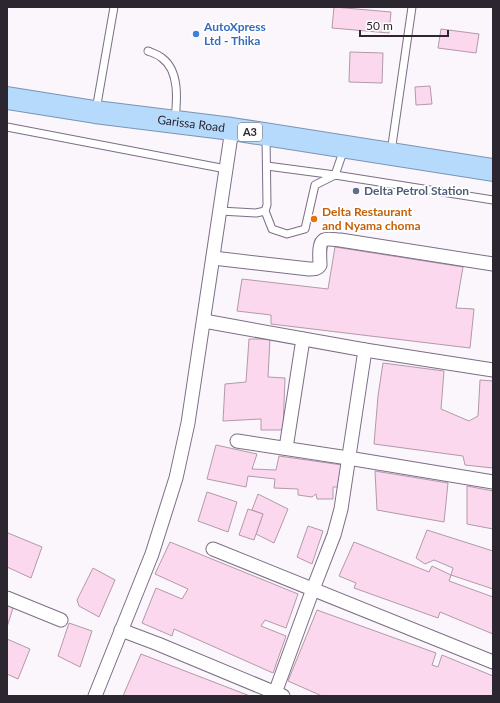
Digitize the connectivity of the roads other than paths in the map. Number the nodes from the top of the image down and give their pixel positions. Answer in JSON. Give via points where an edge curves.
{"nodes":[{"id":1,"x":114,"y":7,"type":"edge"},
{"id":2,"x":412,"y":7,"type":"edge"},
{"id":3,"x":148,"y":51,"type":"dead end"},
{"id":4,"x":7,"y":98,"type":"edge"},
{"id":5,"x":95,"y":112,"type":"junction"},
{"id":6,"x":175,"y":122,"type":"junction"},
{"id":7,"x":7,"y":127,"type":"edge"},
{"id":8,"x":232,"y":129,"type":"junction"},
{"id":9,"x":266,"y":134,"type":"junction"},
{"id":10,"x":344,"y":147,"type":"junction"},
{"id":11,"x":391,"y":154,"type":"junction"},
{"id":12,"x":266,"y":166,"type":"junction"},
{"id":13,"x":226,"y":169,"type":"junction"},
{"id":14,"x":493,"y":170,"type":"edge"},
{"id":15,"x":335,"y":175,"type":"junction"},
{"id":16,"x":493,"y":200,"type":"edge"},
{"id":17,"x":220,"y":211,"type":"junction"},
{"id":18,"x":265,"y":211,"type":"junction"},
{"id":19,"x":213,"y":258,"type":"junction"},
{"id":20,"x":493,"y":264,"type":"edge"},
{"id":21,"x":204,"y":321,"type":"junction"},
{"id":22,"x":303,"y":339,"type":"junction"},
{"id":23,"x":366,"y":350,"type":"junction"},
{"id":24,"x":493,"y":370,"type":"edge"},
{"id":25,"x":237,"y":441,"type":"dead end"},
{"id":26,"x":286,"y":448,"type":"junction"},
{"id":27,"x":348,"y":458,"type":"junction"},
{"id":28,"x":493,"y":482,"type":"edge"},
{"id":29,"x":213,"y":549,"type":"dead end"},
{"id":30,"x":313,"y":589,"type":"junction"},
{"id":31,"x":7,"y":598,"type":"edge"},
{"id":32,"x":61,"y":620,"type":"dead end"},
{"id":33,"x":121,"y":630,"type":"junction"},
{"id":34,"x":493,"y":662,"type":"edge"},
{"id":35,"x":279,"y":694,"type":"edge"},
{"id":36,"x":95,"y":696,"type":"edge"}],
"edges":[{"from":1,"to":5,"type":"lane"},
{"from":2,"to":11,"type":"lane"},
{"from":3,"to":6,"type":"lane","via":[[162,57],[169,65],[174,78],[177,97]]},
{"from":4,"to":5,"type":"highway","name":"Garissa Road","number":"A3"},
{"from":5,"to":6,"type":"highway","name":"Garissa Road","number":"A3"},
{"from":6,"to":8,"type":"highway","name":"Garissa Road","number":"A3"},
{"from":7,"to":13,"type":"lane"},
{"from":8,"to":9,"type":"highway","name":"Garissa Road","number":"A3"},
{"from":8,"to":13,"type":"street"},
{"from":9,"to":10,"type":"highway","name":"Garissa Road","number":"A3"},
{"from":9,"to":12,"type":"lane"},
{"from":10,"to":11,"type":"highway","name":"Garissa Road","number":"A3"},
{"from":10,"to":15,"type":"lane"},
{"from":11,"to":14,"type":"highway","name":"Garissa Road","number":"A3"},
{"from":12,"to":15,"type":"lane"},
{"from":12,"to":18,"type":"lane"},
{"from":13,"to":17,"type":"street"},
{"from":15,"to":16,"type":"lane"},
{"from":15,"to":18,"type":"lane","via":[[315,185],[305,229],[287,234],[272,229]]},
{"from":17,"to":18,"type":"lane"},
{"from":17,"to":19,"type":"street"},
{"from":19,"to":20,"type":"street","via":[[315,269],[320,264],[320,246],[325,239]]},
{"from":19,"to":21,"type":"street"},
{"from":21,"to":22,"type":"street"},
{"from":21,"to":33,"type":"street","via":[[188,423],[176,478],[152,554]]},
{"from":22,"to":23,"type":"street"},
{"from":22,"to":26,"type":"street"},
{"from":23,"to":24,"type":"street"},
{"from":23,"to":27,"type":"street"},
{"from":25,"to":26,"type":"street"},
{"from":26,"to":27,"type":"street"},
{"from":27,"to":28,"type":"street"},
{"from":27,"to":30,"type":"street","via":[[341,509],[334,536]]},
{"from":29,"to":30,"type":"street"},
{"from":30,"to":34,"type":"street"},
{"from":30,"to":35,"type":"street"},
{"from":31,"to":32,"type":"street"},
{"from":33,"to":35,"type":"street"},
{"from":33,"to":36,"type":"street"}]}
